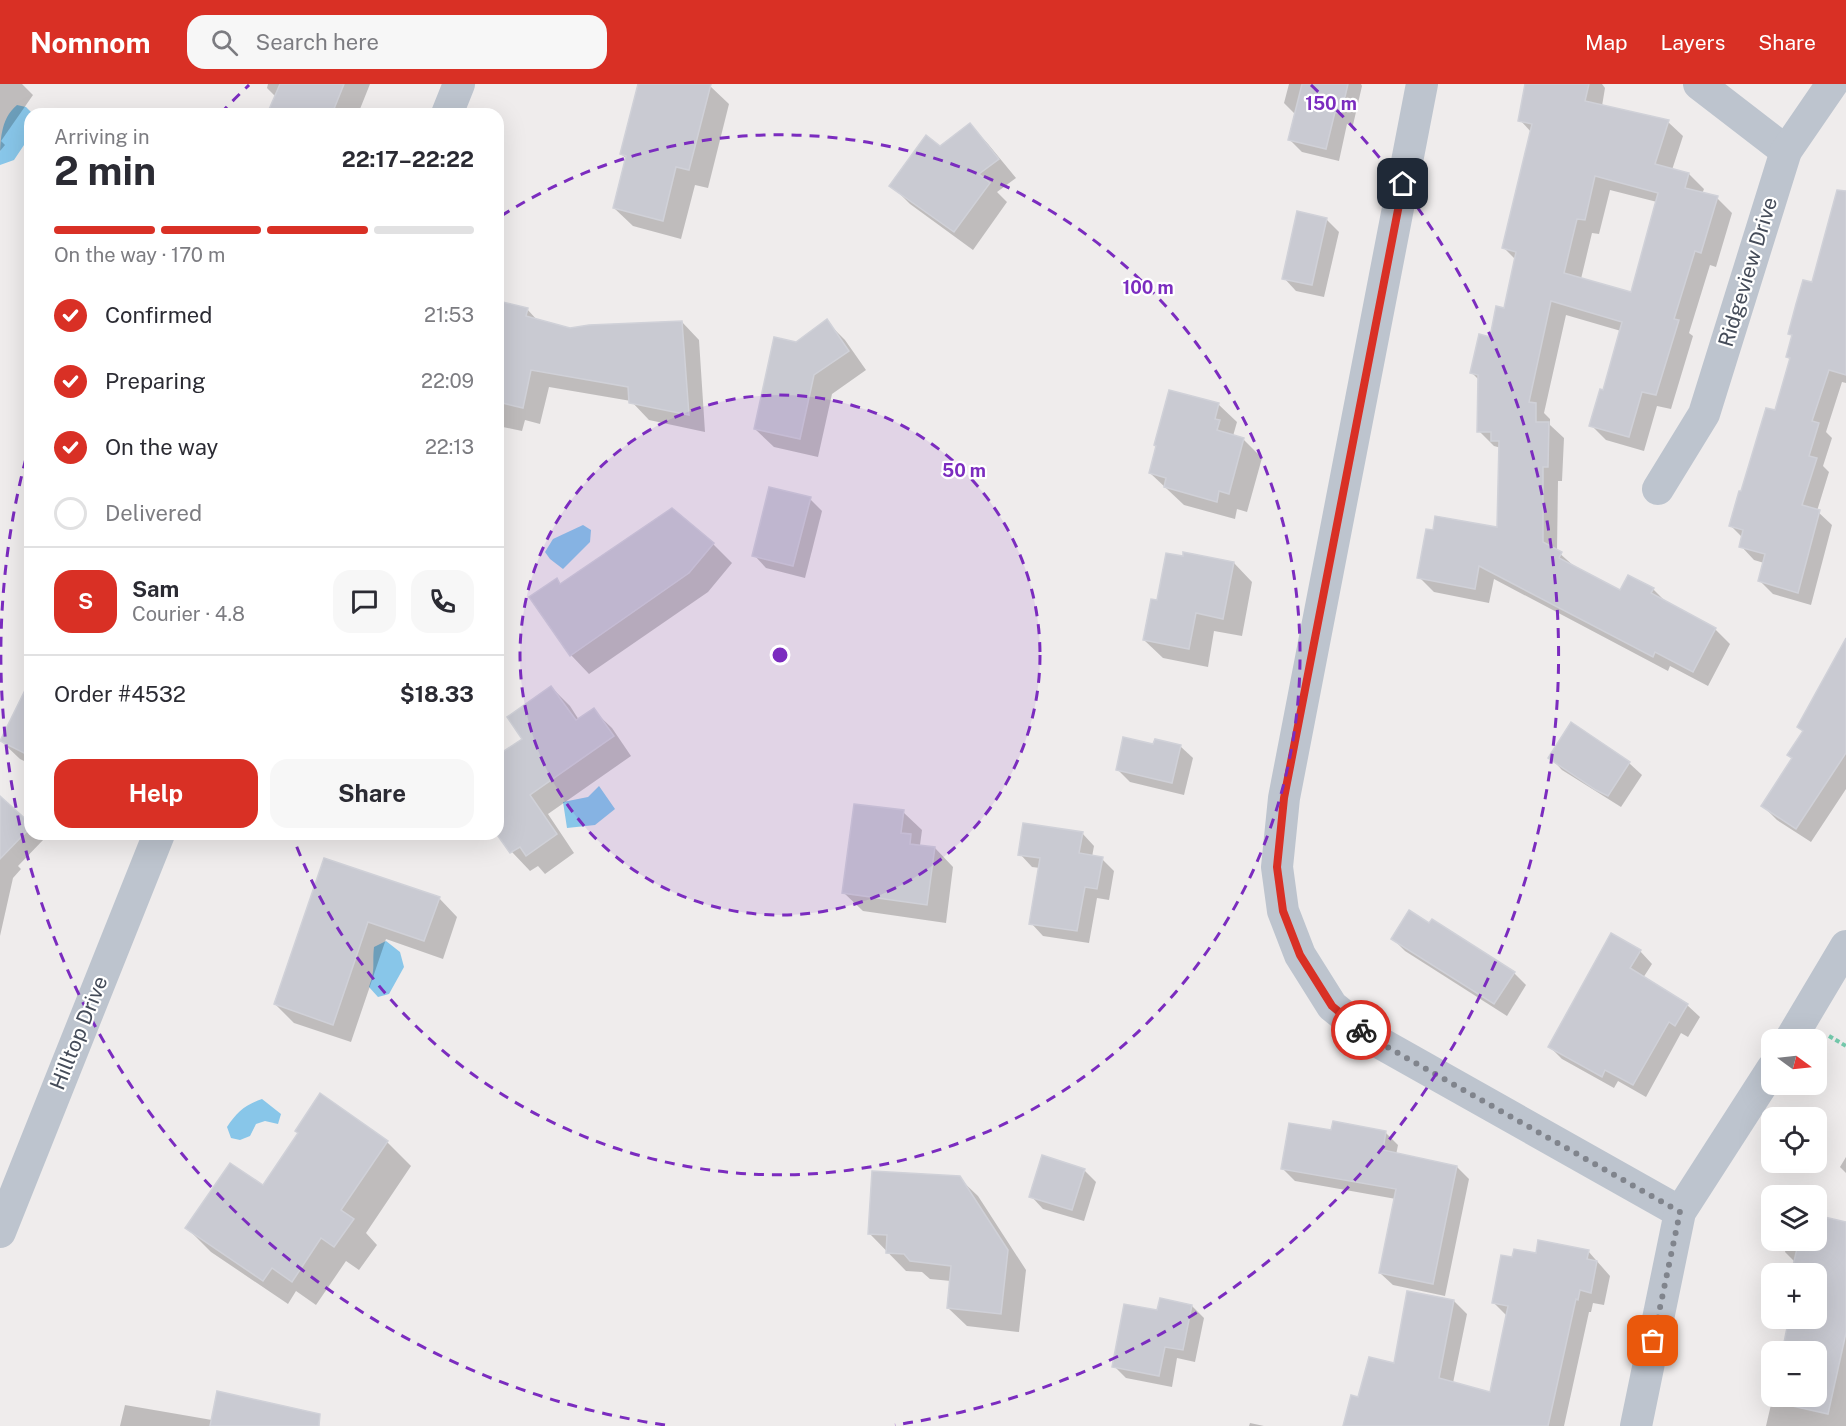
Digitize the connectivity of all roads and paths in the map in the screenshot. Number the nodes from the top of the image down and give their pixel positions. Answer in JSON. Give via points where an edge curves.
{"nodes":[{"id":1,"x":459,"y":84,"type":"edge"},
{"id":2,"x":1422,"y":84,"type":"edge"},
{"id":3,"x":1700,"y":84,"type":"edge"},
{"id":4,"x":1832,"y":84,"type":"edge"},
{"id":5,"x":449,"y":108,"type":"edge"},
{"id":6,"x":1786,"y":151,"type":"junction"},
{"id":7,"x":1658,"y":489,"type":"dead end"},
{"id":8,"x":157,"y":840,"type":"edge"},
{"id":9,"x":1846,"y":946,"type":"edge"},
{"id":10,"x":1797,"y":1029,"type":"edge"},
{"id":11,"x":1761,"y":1086,"type":"edge"},
{"id":12,"x":1680,"y":1212,"type":"junction"},
{"id":13,"x":0,"y":1232,"type":"edge"},
{"id":14,"x":1636,"y":1426,"type":"edge"}],
"edges":[{"from":1,"to":5,"type":"street"},
{"from":2,"to":12,"type":"street","via":[[1284,798],[1277,867],[1283,911],[1300,955],[1332,1006],[1373,1039]]},
{"from":3,"to":6,"type":"street"},
{"from":4,"to":6,"type":"street","name":"Ridgeview Drive"},
{"from":6,"to":7,"type":"street","name":"Ridgeview Drive","via":[[1704,414]]},
{"from":8,"to":13,"type":"street","name":"Hilltop Drive"},
{"from":9,"to":10,"type":"street"},
{"from":11,"to":12,"type":"street"},
{"from":12,"to":14,"type":"street"}]}
